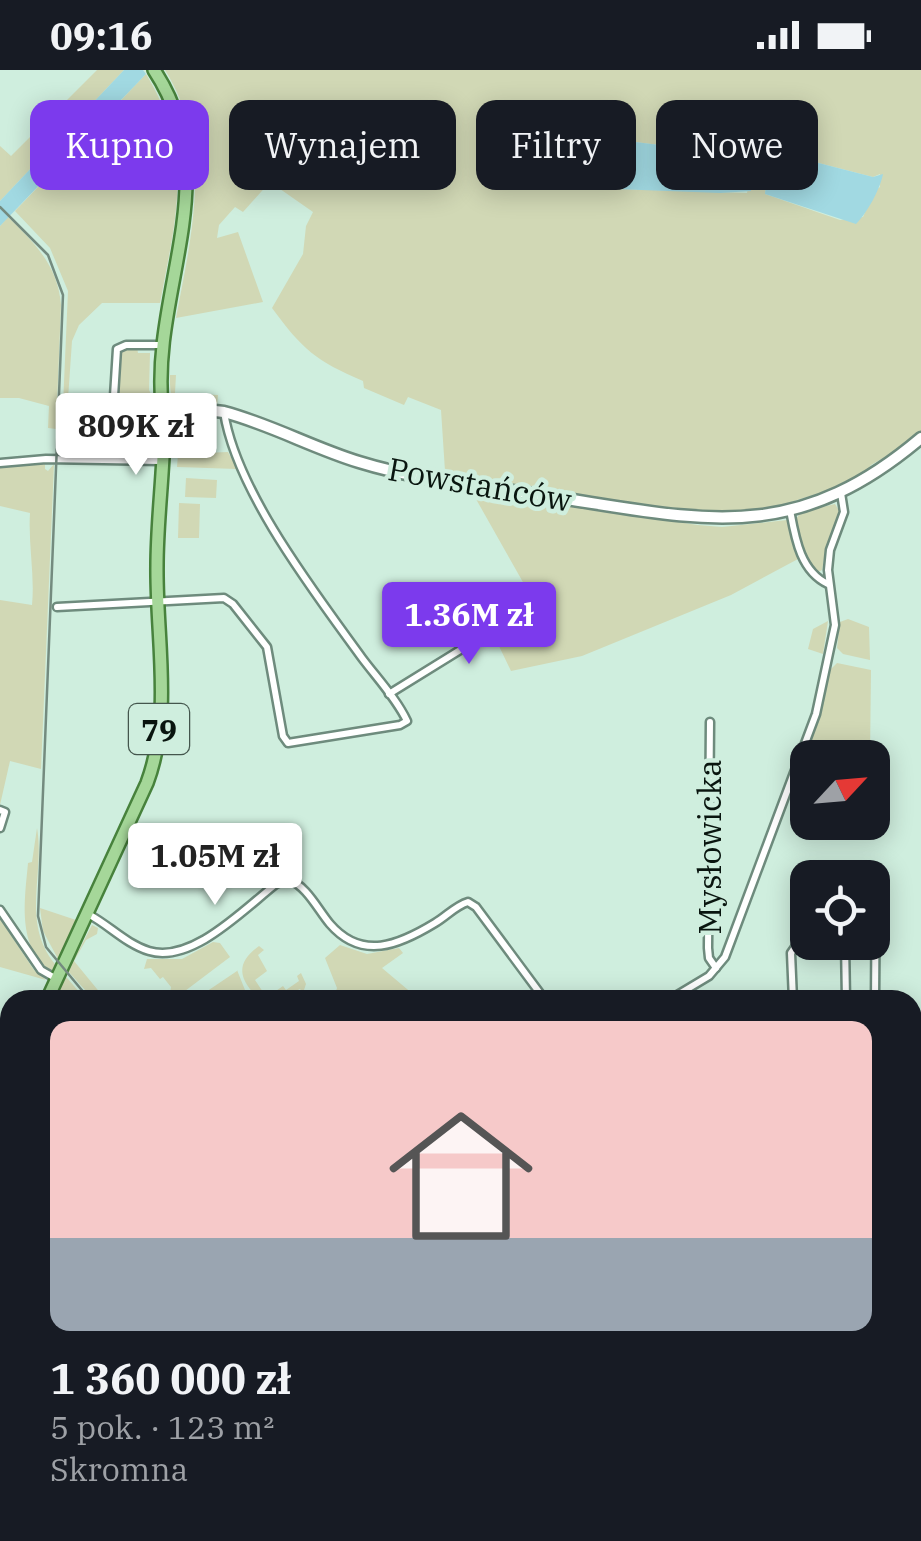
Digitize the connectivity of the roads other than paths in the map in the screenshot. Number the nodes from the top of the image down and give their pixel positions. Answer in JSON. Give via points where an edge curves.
{"nodes":[{"id":1,"x":154,"y":70,"type":"edge"},
{"id":2,"x":165,"y":346,"type":"junction"},
{"id":3,"x":162,"y":406,"type":"junction"},
{"id":4,"x":224,"y":412,"type":"junction"},
{"id":5,"x":179,"y":417,"type":"junction"},
{"id":6,"x":164,"y":434,"type":"junction"},
{"id":7,"x":921,"y":438,"type":"edge"},
{"id":8,"x":110,"y":460,"type":"junction"},
{"id":9,"x":163,"y":460,"type":"junction"},
{"id":10,"x":0,"y":462,"type":"edge"},
{"id":11,"x":841,"y":494,"type":"junction"},
{"id":12,"x":790,"y":510,"type":"junction"},
{"id":13,"x":828,"y":584,"type":"junction"},
{"id":14,"x":159,"y":601,"type":"junction"},
{"id":15,"x":57,"y":607,"type":"dead end"},
{"id":16,"x":528,"y":608,"type":"dead end"},
{"id":17,"x":389,"y":694,"type":"junction"},
{"id":18,"x":710,"y":722,"type":"dead end"},
{"id":19,"x":3,"y":811,"type":"edge"},
{"id":20,"x":0,"y":828,"type":"edge"},
{"id":21,"x":0,"y":910,"type":"edge"},
{"id":22,"x":86,"y":914,"type":"junction"},
{"id":23,"x":791,"y":960,"type":"edge"},
{"id":24,"x":846,"y":960,"type":"edge"},
{"id":25,"x":875,"y":960,"type":"edge"},
{"id":26,"x":716,"y":968,"type":"junction"},
{"id":27,"x":56,"y":978,"type":"junction"},
{"id":28,"x":51,"y":990,"type":"edge"},
{"id":29,"x":538,"y":990,"type":"edge"},
{"id":30,"x":684,"y":990,"type":"edge"},
{"id":31,"x":793,"y":990,"type":"edge"},
{"id":32,"x":846,"y":990,"type":"edge"},
{"id":33,"x":875,"y":990,"type":"edge"}],
"edges":[{"from":1,"to":2,"type":"main road","number":"79","via":[[185,146],[188,188]]},
{"from":2,"to":3,"type":"main road","number":"79"},
{"from":2,"to":8,"type":"street","via":[[117,349]]},
{"from":3,"to":5,"type":"main road"},
{"from":3,"to":6,"type":"main road","number":"79","via":[[151,423]]},
{"from":4,"to":5,"type":"street","name":"Powstańców"},
{"from":4,"to":12,"type":"street","name":"Powstańców","via":[[360,462],[438,480],[693,518]]},
{"from":4,"to":17,"type":"street","via":[[270,524]]},
{"from":5,"to":6,"type":"main road","via":[[176,430]]},
{"from":6,"to":9,"type":"main road","number":"79"},
{"from":7,"to":11,"type":"street","name":"Powstańców"},
{"from":8,"to":9,"type":"street"},
{"from":8,"to":10,"type":"street"},
{"from":9,"to":14,"type":"main road","number":"79"},
{"from":11,"to":12,"type":"street","name":"Powstańców"},
{"from":11,"to":13,"type":"street","via":[[844,512],[830,550]]},
{"from":12,"to":13,"type":"street","via":[[803,558]]},
{"from":13,"to":26,"type":"street","via":[[834,625],[813,725]]},
{"from":14,"to":15,"type":"street"},
{"from":14,"to":17,"type":"street","via":[[224,598],[234,604],[267,648],[288,744],[400,725],[407,721]]},
{"from":14,"to":22,"type":"main road","number":"79","via":[[162,687],[155,756]]},
{"from":16,"to":17,"type":"street"},
{"from":18,"to":26,"type":"street","name":"Mysłowicka","via":[[708,958]]},
{"from":19,"to":20,"type":"street"},
{"from":21,"to":27,"type":"street","via":[[35,962]]},
{"from":22,"to":27,"type":"main road","number":"79"},
{"from":22,"to":29,"type":"street","via":[[137,946],[167,953],[198,943],[284,880],[296,882],[344,939],[370,948],[427,928],[468,902]]},
{"from":23,"to":31,"type":"street"},
{"from":24,"to":32,"type":"street"},
{"from":25,"to":33,"type":"street"},
{"from":26,"to":30,"type":"street"},
{"from":27,"to":28,"type":"main road","number":"79"}]}
